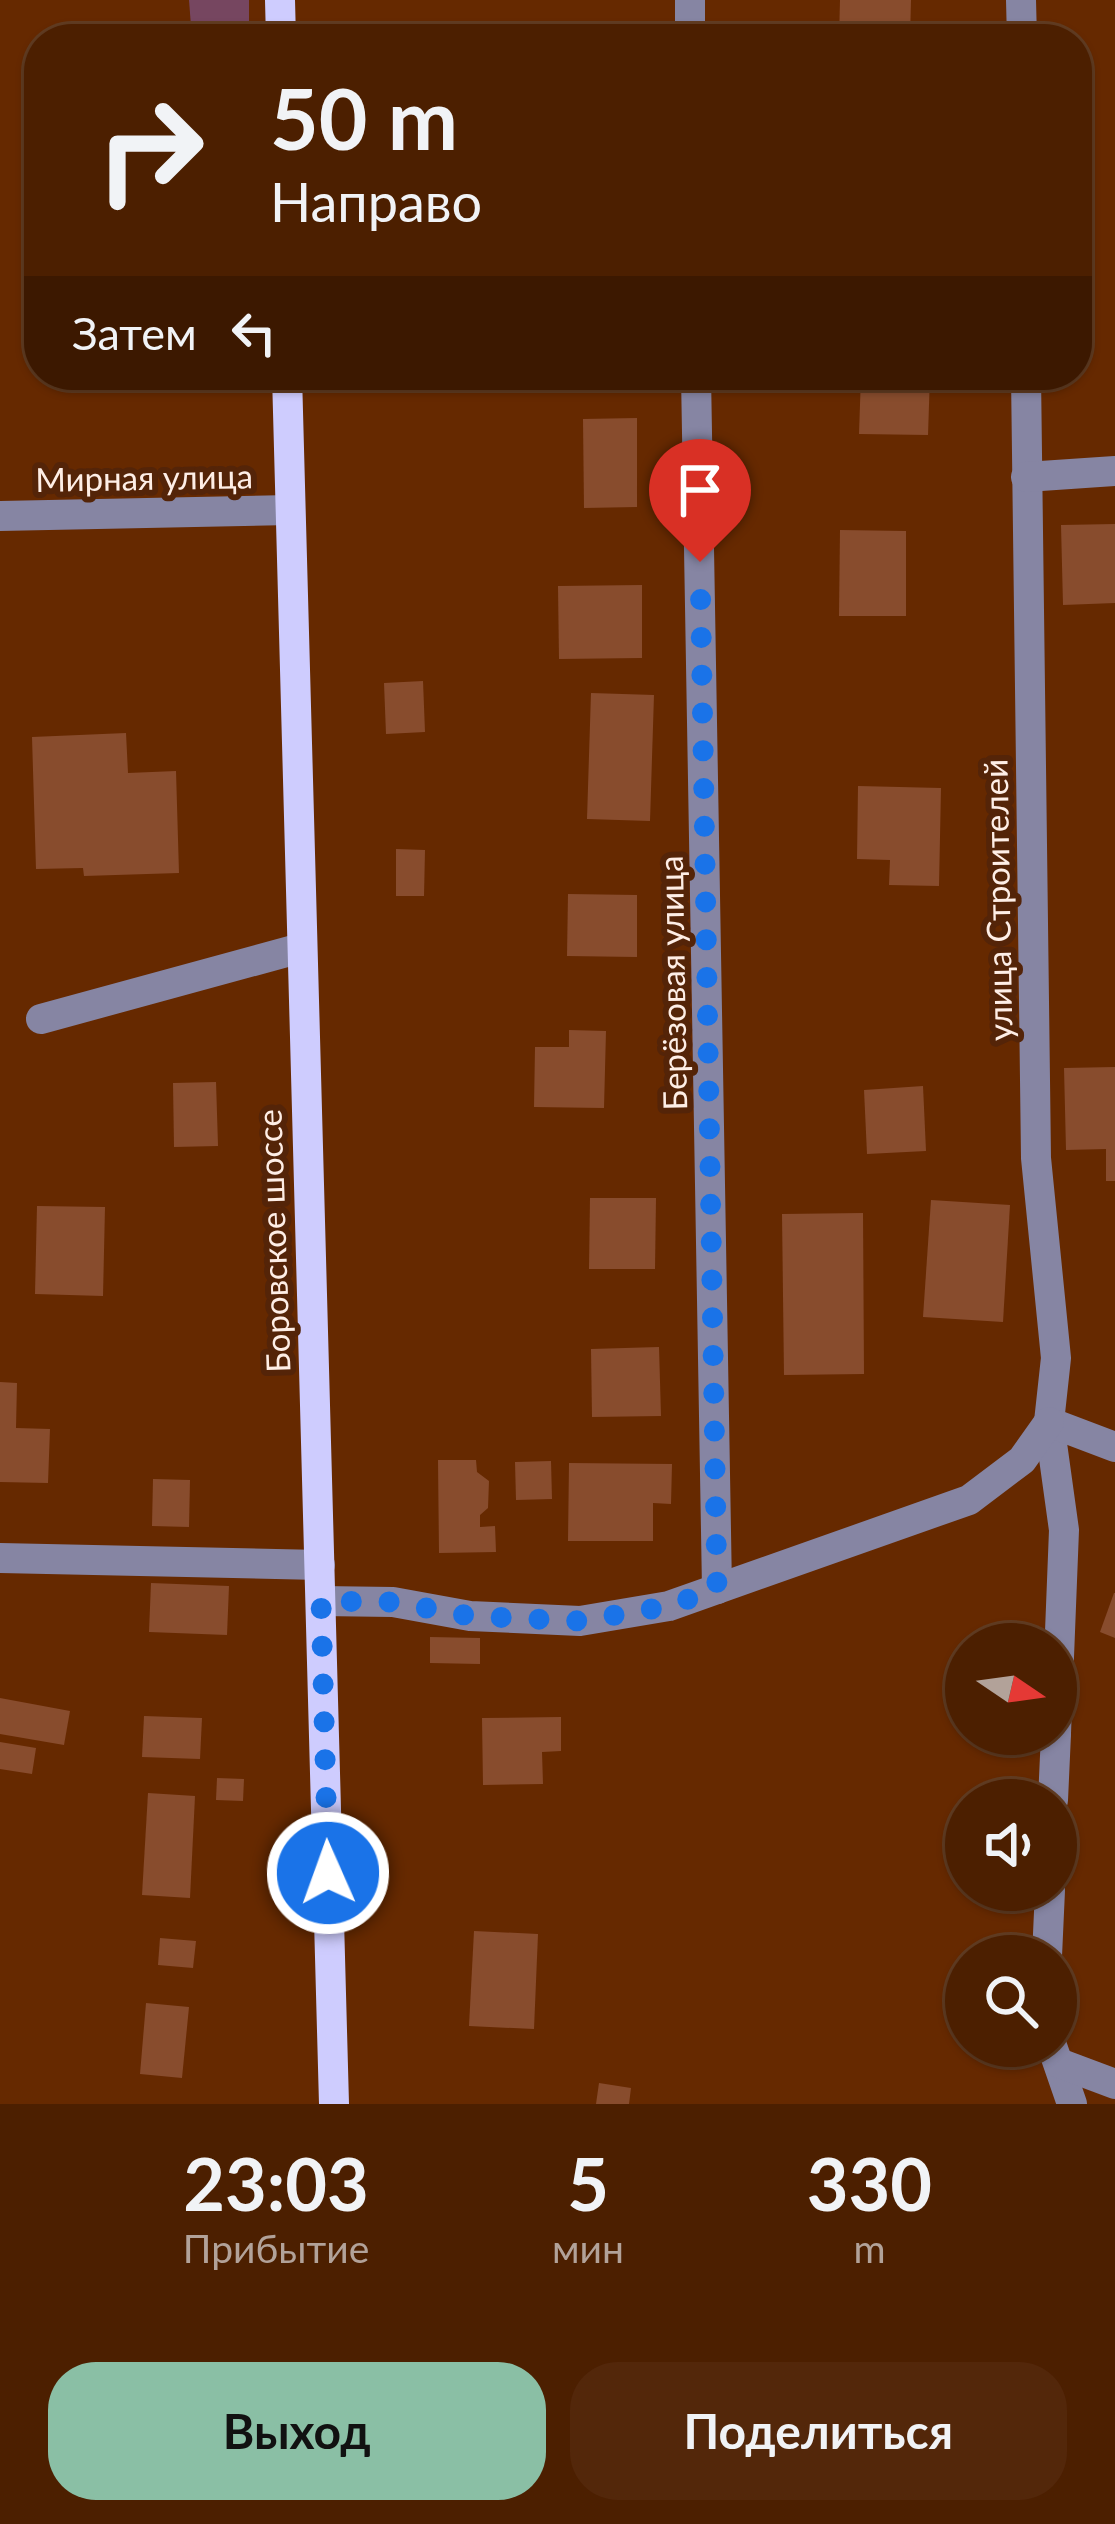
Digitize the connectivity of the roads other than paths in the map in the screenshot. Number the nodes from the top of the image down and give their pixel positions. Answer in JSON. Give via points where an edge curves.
{"nodes":[{"id":1,"x":287,"y":390,"type":"edge"},
{"id":2,"x":696,"y":390,"type":"edge"},
{"id":3,"x":1026,"y":390,"type":"edge"},
{"id":4,"x":1115,"y":471,"type":"edge"},
{"id":5,"x":1026,"y":477,"type":"junction"},
{"id":6,"x":290,"y":510,"type":"junction"},
{"id":7,"x":0,"y":516,"type":"edge"},
{"id":8,"x":301,"y":948,"type":"junction"},
{"id":9,"x":41,"y":1019,"type":"dead end"},
{"id":10,"x":1049,"y":1422,"type":"junction"},
{"id":11,"x":1115,"y":1447,"type":"edge"},
{"id":12,"x":0,"y":1558,"type":"edge"},
{"id":13,"x":320,"y":1565,"type":"junction"},
{"id":14,"x":717,"y":1589,"type":"junction"},
{"id":15,"x":321,"y":1601,"type":"junction"},
{"id":16,"x":1060,"y":1623,"type":"edge"},
{"id":17,"x":1077,"y":2065,"type":"edge"},
{"id":18,"x":1059,"y":2067,"type":"edge"},
{"id":19,"x":1115,"y":2084,"type":"edge"},
{"id":20,"x":334,"y":2104,"type":"edge"},
{"id":21,"x":1072,"y":2104,"type":"edge"}],
"edges":[{"from":1,"to":6,"type":"main road","name":"Боровское шоссе"},
{"from":2,"to":14,"type":"street","name":"Берёзовая улица"},
{"from":3,"to":5,"type":"street","name":"улица Строителей"},
{"from":4,"to":5,"type":"street"},
{"from":5,"to":10,"type":"street","name":"улица Строителей","via":[[1036,1158],[1056,1358]]},
{"from":6,"to":7,"type":"street","name":"Мирная улица"},
{"from":6,"to":8,"type":"main road","name":"Боровское шоссе"},
{"from":8,"to":9,"type":"street"},
{"from":8,"to":13,"type":"main road","name":"Боровское шоссе"},
{"from":10,"to":11,"type":"street"},
{"from":10,"to":14,"type":"street","via":[[1022,1460],[969,1500]]},
{"from":10,"to":16,"type":"street","name":"улица Строителей","via":[[1064,1530]]},
{"from":12,"to":13,"type":"street"},
{"from":13,"to":15,"type":"main road","name":"Боровское шоссе"},
{"from":14,"to":15,"type":"street","via":[[580,1621]]},
{"from":15,"to":20,"type":"main road","name":"Боровское шоссе"},
{"from":17,"to":19,"type":"street"},
{"from":18,"to":21,"type":"street"}]}
